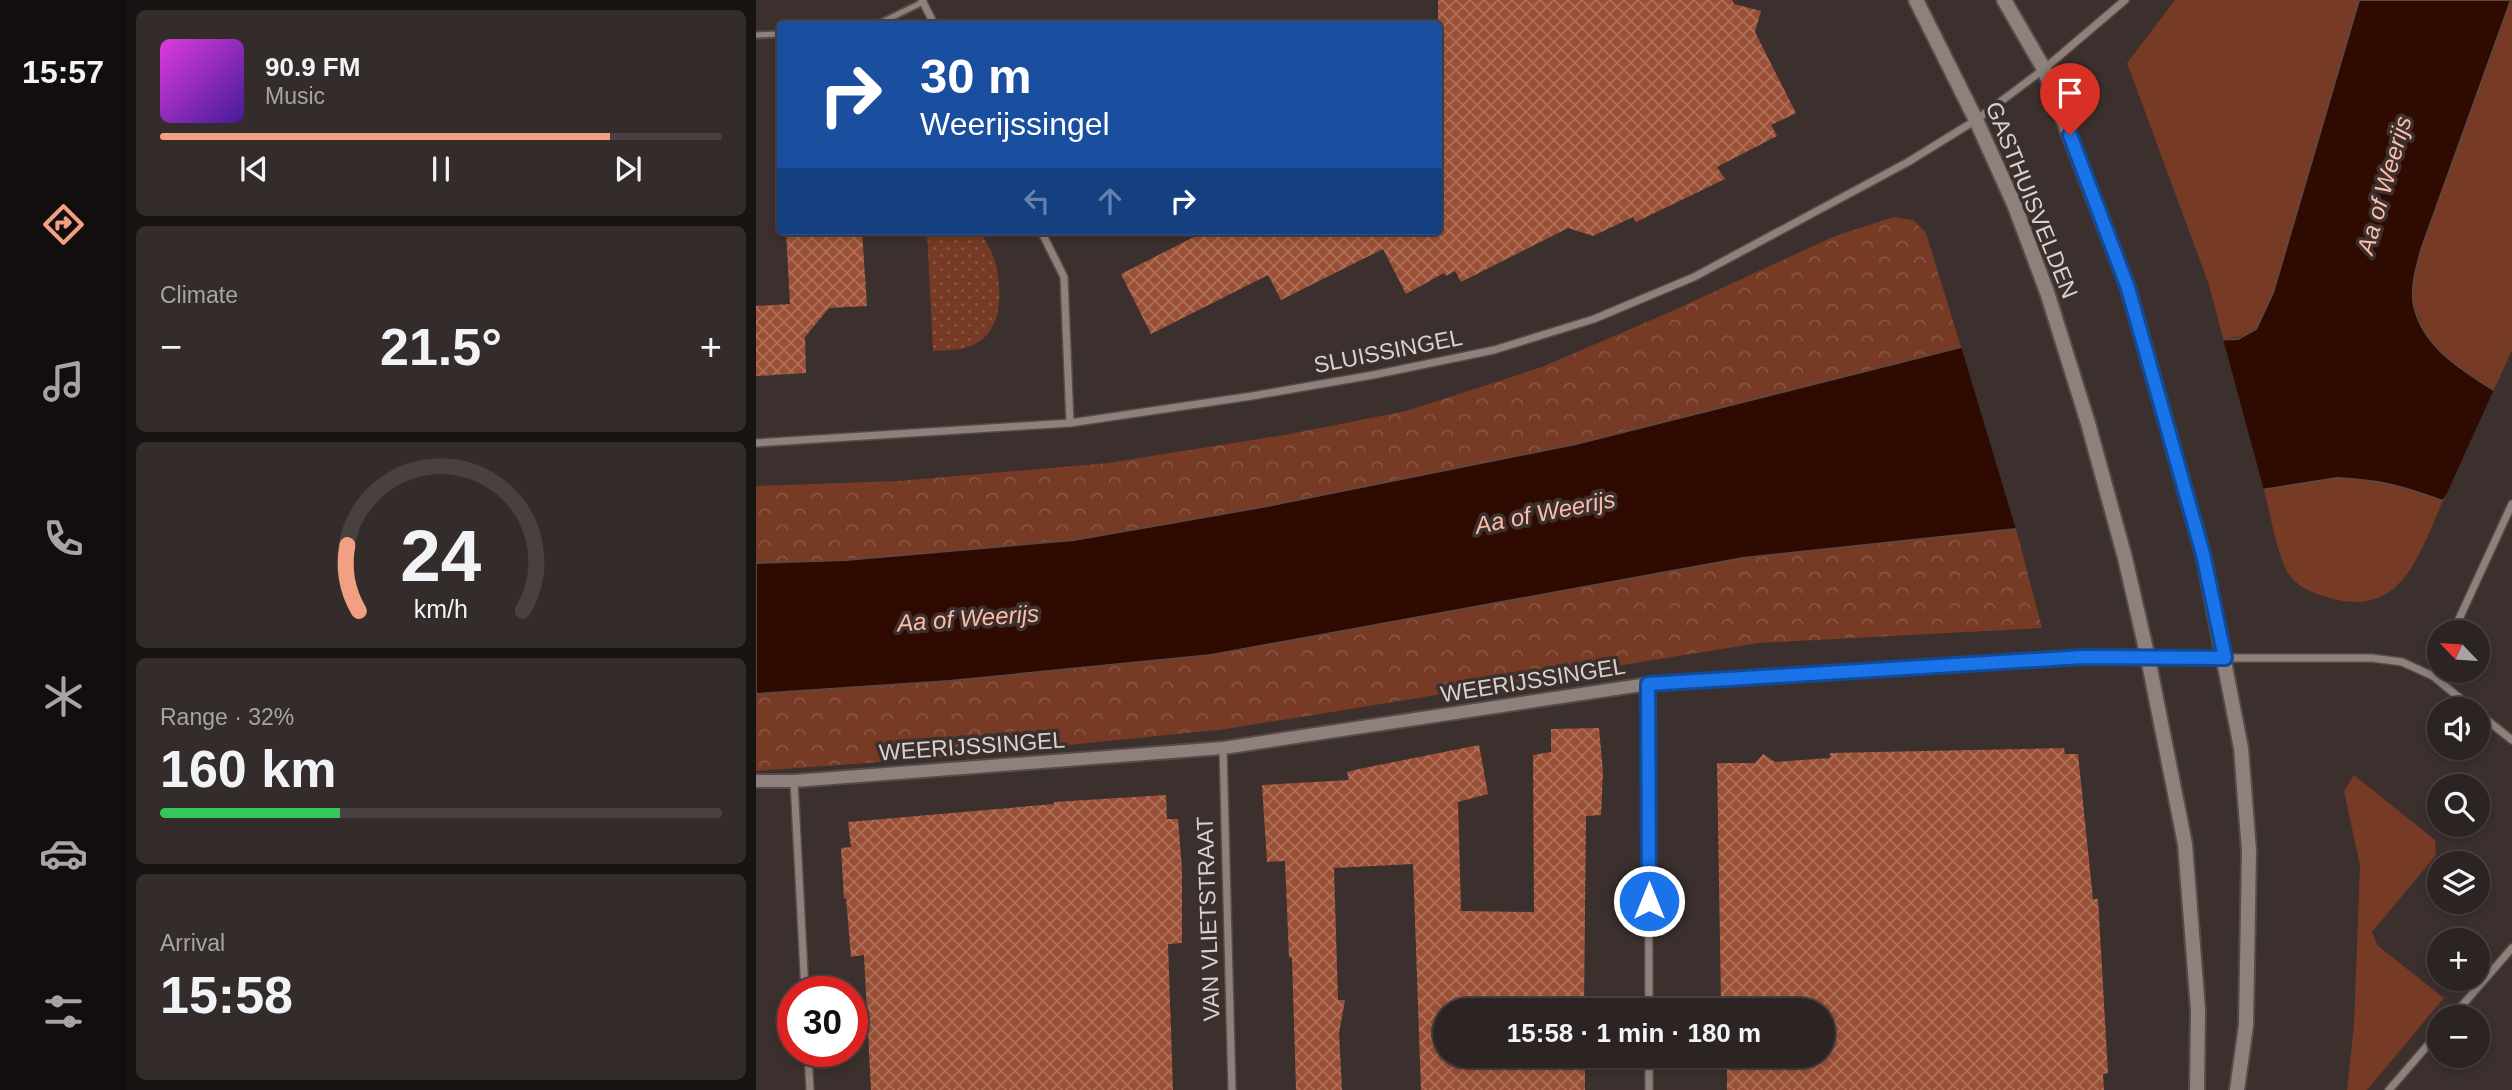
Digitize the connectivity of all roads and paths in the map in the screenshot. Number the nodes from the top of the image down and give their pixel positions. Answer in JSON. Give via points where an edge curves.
{"nodes":[{"id":1,"x":1916,"y":0,"type":"edge"},
{"id":2,"x":2004,"y":0,"type":"edge"},
{"id":3,"x":2125,"y":0,"type":"edge"},
{"id":4,"x":922,"y":1,"type":"edge"},
{"id":5,"x":884,"y":21,"type":"edge"},
{"id":6,"x":932,"y":21,"type":"edge"},
{"id":7,"x":777,"y":34,"type":"edge"},
{"id":8,"x":756,"y":35,"type":"edge"},
{"id":9,"x":2044,"y":69,"type":"junction"},
{"id":10,"x":1976,"y":120,"type":"junction"},
{"id":11,"x":1043,"y":235,"type":"edge"},
{"id":12,"x":1070,"y":422,"type":"junction"},
{"id":13,"x":756,"y":443,"type":"edge"},
{"id":14,"x":2512,"y":504,"type":"edge"},
{"id":15,"x":2458,"y":620,"type":"edge"},
{"id":16,"x":2148,"y":658,"type":"junction"},
{"id":17,"x":2225,"y":658,"type":"junction"},
{"id":18,"x":2427,"y":673,"type":"edge"},
{"id":19,"x":2441,"y":683,"type":"edge"},
{"id":20,"x":1648,"y":684,"type":"junction"},
{"id":21,"x":2458,"y":697,"type":"edge"},
{"id":22,"x":2490,"y":723,"type":"edge"},
{"id":23,"x":2512,"y":740,"type":"edge"},
{"id":24,"x":1223,"y":748,"type":"junction"},
{"id":25,"x":756,"y":781,"type":"edge"},
{"id":26,"x":794,"y":781,"type":"junction"},
{"id":27,"x":2512,"y":948,"type":"edge"},
{"id":28,"x":804,"y":976,"type":"edge"},
{"id":29,"x":1649,"y":998,"type":"edge"},
{"id":30,"x":2462,"y":1005,"type":"edge"},
{"id":31,"x":2427,"y":1046,"type":"edge"},
{"id":32,"x":809,"y":1067,"type":"edge"},
{"id":33,"x":1649,"y":1068,"type":"edge"},
{"id":34,"x":810,"y":1090,"type":"edge"},
{"id":35,"x":1232,"y":1090,"type":"edge"},
{"id":36,"x":1649,"y":1090,"type":"edge"},
{"id":37,"x":2197,"y":1090,"type":"edge"},
{"id":38,"x":2237,"y":1090,"type":"edge"},
{"id":39,"x":2389,"y":1090,"type":"edge"}],
"edges":[{"from":1,"to":10,"type":"main road","name":"GASTHUISVELDEN"},
{"from":2,"to":9,"type":"main road"},
{"from":3,"to":9,"type":"street","name":"SLUISSINGEL"},
{"from":4,"to":5,"type":"lane"},
{"from":4,"to":6,"type":"street"},
{"from":7,"to":8,"type":"lane"},
{"from":9,"to":10,"type":"street","name":"SLUISSINGEL"},
{"from":9,"to":17,"type":"main road","via":[[2128,288],[2203,554]]},
{"from":10,"to":12,"type":"street","name":"SLUISSINGEL","via":[[1908,162],[1694,277],[1594,319],[1493,350],[1373,375]]},
{"from":10,"to":16,"type":"main road","name":"GASTHUISVELDEN","via":[[2047,292],[2088,423]]},
{"from":11,"to":12,"type":"street","via":[[1065,277]]},
{"from":12,"to":13,"type":"street","name":"SLUISSINGEL"},
{"from":14,"to":15,"type":"street"},
{"from":16,"to":17,"type":"street","name":"WEERIJSSINGEL"},
{"from":16,"to":20,"type":"street","name":"WEERIJSSINGEL","via":[[2083,657]]},
{"from":16,"to":37,"type":"main road","name":"GASTHUISVELDEN","via":[[2185,844],[2199,1010]]},
{"from":17,"to":18,"type":"street","name":"WEERIJSSINGEL","via":[[2387,659]]},
{"from":17,"to":38,"type":"main road","via":[[2241,748],[2249,851],[2246,1025]]},
{"from":19,"to":21,"type":"street","name":"WEERIJSSINGEL"},
{"from":20,"to":24,"type":"street","name":"WEERIJSSINGEL"},
{"from":20,"to":29,"type":"street"},
{"from":22,"to":23,"type":"street"},
{"from":24,"to":26,"type":"street","name":"WEERIJSSINGEL"},
{"from":24,"to":35,"type":"street","name":"VAN VLIETSTRAAT"},
{"from":25,"to":26,"type":"street","name":"WEERIJSSINGEL"},
{"from":26,"to":28,"type":"street"},
{"from":27,"to":30,"type":"street"},
{"from":31,"to":39,"type":"street"},
{"from":32,"to":34,"type":"street"},
{"from":33,"to":36,"type":"street"}]}
